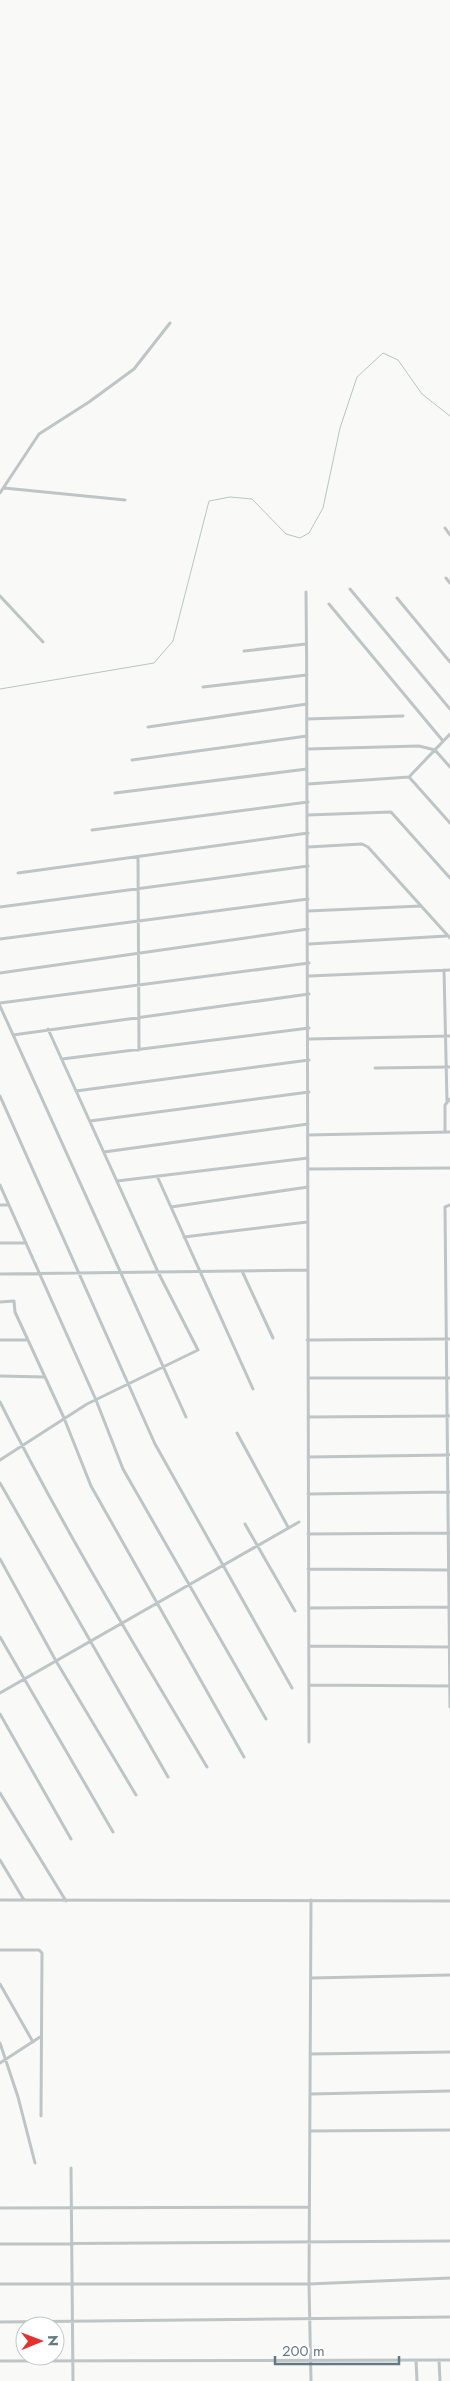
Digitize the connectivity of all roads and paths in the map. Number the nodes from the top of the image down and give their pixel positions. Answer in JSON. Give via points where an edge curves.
{"nodes":[{"id":1,"x":170,"y":323,"type":"dead end"},
{"id":2,"x":4,"y":488,"type":"junction"},
{"id":3,"x":0,"y":493,"type":"edge"},
{"id":4,"x":124,"y":500,"type":"dead end"},
{"id":5,"x":445,"y":528,"type":"dead end"},
{"id":6,"x":450,"y":535,"type":"edge"},
{"id":7,"x":446,"y":578,"type":"dead end"},
{"id":8,"x":450,"y":583,"type":"edge"},
{"id":9,"x":350,"y":589,"type":"dead end"},
{"id":10,"x":306,"y":592,"type":"dead end"},
{"id":11,"x":0,"y":596,"type":"edge"},
{"id":12,"x":397,"y":598,"type":"dead end"},
{"id":13,"x":329,"y":604,"type":"dead end"},
{"id":14,"x":43,"y":642,"type":"dead end"},
{"id":15,"x":306,"y":644,"type":"junction"},
{"id":16,"x":244,"y":651,"type":"dead end"},
{"id":17,"x":450,"y":662,"type":"edge"},
{"id":18,"x":307,"y":674,"type":"junction"},
{"id":19,"x":203,"y":687,"type":"dead end"},
{"id":20,"x":307,"y":704,"type":"junction"},
{"id":21,"x":450,"y":709,"type":"edge"},
{"id":22,"x":403,"y":716,"type":"dead end"},
{"id":23,"x":307,"y":719,"type":"junction"},
{"id":24,"x":148,"y":727,"type":"dead end"},
{"id":25,"x":450,"y":734,"type":"edge"},
{"id":26,"x":307,"y":736,"type":"junction"},
{"id":27,"x":443,"y":741,"type":"junction"},
{"id":28,"x":307,"y":749,"type":"junction"},
{"id":29,"x":434,"y":750,"type":"junction"},
{"id":30,"x":132,"y":760,"type":"dead end"},
{"id":31,"x":450,"y":767,"type":"edge"},
{"id":32,"x":308,"y":769,"type":"junction"},
{"id":33,"x":409,"y":777,"type":"junction"},
{"id":34,"x":308,"y":784,"type":"junction"},
{"id":35,"x":115,"y":793,"type":"dead end"},
{"id":36,"x":308,"y":802,"type":"junction"},
{"id":37,"x":308,"y":815,"type":"junction"},
{"id":38,"x":450,"y":823,"type":"edge"},
{"id":39,"x":92,"y":830,"type":"dead end"},
{"id":40,"x":308,"y":833,"type":"junction"},
{"id":41,"x":308,"y":847,"type":"junction"},
{"id":42,"x":138,"y":857,"type":"junction"},
{"id":43,"x":308,"y":866,"type":"junction"},
{"id":44,"x":18,"y":872,"type":"dead end"},
{"id":45,"x":450,"y":878,"type":"edge"},
{"id":46,"x":138,"y":889,"type":"junction"},
{"id":47,"x":308,"y":899,"type":"junction"},
{"id":48,"x":422,"y":906,"type":"junction"},
{"id":49,"x":0,"y":907,"type":"edge"},
{"id":50,"x":308,"y":912,"type":"junction"},
{"id":51,"x":138,"y":921,"type":"junction"},
{"id":52,"x":308,"y":929,"type":"junction"},
{"id":53,"x":449,"y":937,"type":"edge"},
{"id":54,"x":0,"y":939,"type":"edge"},
{"id":55,"x":308,"y":944,"type":"junction"},
{"id":56,"x":138,"y":953,"type":"junction"},
{"id":57,"x":309,"y":963,"type":"junction"},
{"id":58,"x":444,"y":970,"type":"junction"},
{"id":59,"x":450,"y":970,"type":"edge"},
{"id":60,"x":0,"y":973,"type":"edge"},
{"id":61,"x":309,"y":976,"type":"junction"},
{"id":62,"x":138,"y":986,"type":"junction"},
{"id":63,"x":309,"y":994,"type":"junction"},
{"id":64,"x":0,"y":1005,"type":"edge"},
{"id":65,"x":138,"y":1017,"type":"junction"},
{"id":66,"x":309,"y":1028,"type":"junction"},
{"id":67,"x":48,"y":1029,"type":"junction"},
{"id":68,"x":13,"y":1035,"type":"junction"},
{"id":69,"x":448,"y":1036,"type":"edge"},
{"id":70,"x":309,"y":1039,"type":"junction"},
{"id":71,"x":138,"y":1050,"type":"junction"},
{"id":72,"x":62,"y":1059,"type":"junction"},
{"id":73,"x":309,"y":1060,"type":"junction"},
{"id":74,"x":448,"y":1067,"type":"edge"},
{"id":75,"x":375,"y":1068,"type":"dead end"},
{"id":76,"x":76,"y":1091,"type":"junction"},
{"id":77,"x":309,"y":1092,"type":"junction"},
{"id":78,"x":0,"y":1096,"type":"edge"},
{"id":79,"x":448,"y":1100,"type":"edge"},
{"id":80,"x":90,"y":1121,"type":"junction"},
{"id":81,"x":308,"y":1124,"type":"junction"},
{"id":82,"x":444,"y":1132,"type":"junction"},
{"id":83,"x":450,"y":1132,"type":"edge"},
{"id":84,"x":308,"y":1135,"type":"junction"},
{"id":85,"x":104,"y":1152,"type":"junction"},
{"id":86,"x":308,"y":1158,"type":"junction"},
{"id":87,"x":450,"y":1168,"type":"edge"},
{"id":88,"x":308,"y":1169,"type":"junction"},
{"id":89,"x":157,"y":1176,"type":"junction"},
{"id":90,"x":117,"y":1181,"type":"junction"},
{"id":91,"x":0,"y":1185,"type":"edge"},
{"id":92,"x":308,"y":1187,"type":"junction"},
{"id":93,"x":450,"y":1204,"type":"edge"},
{"id":94,"x":0,"y":1205,"type":"edge"},
{"id":95,"x":9,"y":1205,"type":"junction"},
{"id":96,"x":171,"y":1207,"type":"junction"},
{"id":97,"x":307,"y":1222,"type":"junction"},
{"id":98,"x":184,"y":1237,"type":"junction"},
{"id":99,"x":448,"y":1242,"type":"edge"},
{"id":100,"x":0,"y":1243,"type":"edge"},
{"id":101,"x":26,"y":1243,"type":"junction"},
{"id":102,"x":307,"y":1270,"type":"junction"},
{"id":103,"x":242,"y":1271,"type":"junction"},
{"id":104,"x":120,"y":1272,"type":"junction"},
{"id":105,"x":158,"y":1272,"type":"junction"},
{"id":106,"x":200,"y":1272,"type":"junction"},
{"id":107,"x":40,"y":1273,"type":"junction"},
{"id":108,"x":78,"y":1273,"type":"junction"},
{"id":109,"x":0,"y":1274,"type":"edge"},
{"id":110,"x":0,"y":1302,"type":"edge"},
{"id":111,"x":448,"y":1302,"type":"edge"},
{"id":112,"x":272,"y":1338,"type":"dead end"},
{"id":113,"x":448,"y":1339,"type":"edge"},
{"id":114,"x":0,"y":1340,"type":"edge"},
{"id":115,"x":28,"y":1340,"type":"junction"},
{"id":116,"x":307,"y":1340,"type":"junction"},
{"id":117,"x":163,"y":1367,"type":"junction"},
{"id":118,"x":0,"y":1376,"type":"edge"},
{"id":119,"x":45,"y":1376,"type":"junction"},
{"id":120,"x":308,"y":1378,"type":"junction"},
{"id":121,"x":448,"y":1378,"type":"edge"},
{"id":122,"x":128,"y":1384,"type":"junction"},
{"id":123,"x":253,"y":1389,"type":"dead end"},
{"id":124,"x":96,"y":1400,"type":"junction"},
{"id":125,"x":0,"y":1402,"type":"edge"},
{"id":126,"x":449,"y":1416,"type":"edge"},
{"id":127,"x":186,"y":1417,"type":"dead end"},
{"id":128,"x":308,"y":1417,"type":"junction"},
{"id":129,"x":64,"y":1418,"type":"junction"},
{"id":130,"x":236,"y":1433,"type":"dead end"},
{"id":131,"x":22,"y":1447,"type":"junction"},
{"id":132,"x":449,"y":1455,"type":"edge"},
{"id":133,"x":308,"y":1457,"type":"junction"},
{"id":134,"x":0,"y":1460,"type":"edge"},
{"id":135,"x":0,"y":1483,"type":"edge"},
{"id":136,"x":449,"y":1492,"type":"edge"},
{"id":137,"x":308,"y":1494,"type":"junction"},
{"id":138,"x":298,"y":1522,"type":"dead end"},
{"id":139,"x":245,"y":1524,"type":"dead end"},
{"id":140,"x":288,"y":1527,"type":"junction"},
{"id":141,"x":449,"y":1533,"type":"edge"},
{"id":142,"x":308,"y":1534,"type":"junction"},
{"id":143,"x":257,"y":1546,"type":"junction"},
{"id":144,"x":0,"y":1559,"type":"edge"},
{"id":145,"x":224,"y":1564,"type":"junction"},
{"id":146,"x":308,"y":1569,"type":"junction"},
{"id":147,"x":449,"y":1570,"type":"junction"},
{"id":148,"x":188,"y":1585,"type":"junction"},
{"id":149,"x":156,"y":1604,"type":"junction"},
{"id":150,"x":309,"y":1608,"type":"junction"},
{"id":151,"x":449,"y":1608,"type":"edge"},
{"id":152,"x":296,"y":1611,"type":"dead end"},
{"id":153,"x":122,"y":1623,"type":"junction"},
{"id":154,"x":0,"y":1637,"type":"edge"},
{"id":155,"x":90,"y":1641,"type":"junction"},
{"id":156,"x":309,"y":1646,"type":"junction"},
{"id":157,"x":450,"y":1647,"type":"edge"},
{"id":158,"x":56,"y":1661,"type":"junction"},
{"id":159,"x":24,"y":1680,"type":"junction"},
{"id":160,"x":309,"y":1685,"type":"junction"},
{"id":161,"x":450,"y":1686,"type":"edge"},
{"id":162,"x":292,"y":1688,"type":"dead end"},
{"id":163,"x":0,"y":1694,"type":"edge"},
{"id":164,"x":450,"y":1708,"type":"edge"},
{"id":165,"x":0,"y":1714,"type":"edge"},
{"id":166,"x":266,"y":1719,"type":"dead end"},
{"id":167,"x":309,"y":1742,"type":"dead end"},
{"id":168,"x":244,"y":1757,"type":"dead end"},
{"id":169,"x":207,"y":1767,"type":"dead end"},
{"id":170,"x":168,"y":1777,"type":"dead end"},
{"id":171,"x":0,"y":1793,"type":"edge"},
{"id":172,"x":136,"y":1795,"type":"dead end"},
{"id":173,"x":113,"y":1832,"type":"dead end"},
{"id":174,"x":71,"y":1838,"type":"dead end"},
{"id":175,"x":0,"y":1860,"type":"edge"},
{"id":176,"x":0,"y":1900,"type":"edge"},
{"id":177,"x":24,"y":1900,"type":"junction"},
{"id":178,"x":311,"y":1900,"type":"junction"},
{"id":179,"x":66,"y":1901,"type":"junction"},
{"id":180,"x":450,"y":1901,"type":"edge"},
{"id":181,"x":0,"y":1950,"type":"edge"},
{"id":182,"x":450,"y":1975,"type":"edge"},
{"id":183,"x":310,"y":1978,"type":"junction"},
{"id":184,"x":0,"y":1984,"type":"edge"},
{"id":185,"x":40,"y":2037,"type":"junction"},
{"id":186,"x":0,"y":2042,"type":"edge"},
{"id":187,"x":32,"y":2042,"type":"junction"},
{"id":188,"x":450,"y":2052,"type":"edge"},
{"id":189,"x":310,"y":2054,"type":"junction"},
{"id":190,"x":5,"y":2060,"type":"junction"},
{"id":191,"x":0,"y":2063,"type":"edge"},
{"id":192,"x":450,"y":2091,"type":"edge"},
{"id":193,"x":310,"y":2094,"type":"junction"},
{"id":194,"x":40,"y":2116,"type":"dead end"},
{"id":195,"x":450,"y":2130,"type":"edge"},
{"id":196,"x":310,"y":2131,"type":"junction"},
{"id":197,"x":35,"y":2163,"type":"dead end"},
{"id":198,"x":72,"y":2168,"type":"dead end"},
{"id":199,"x":310,"y":2207,"type":"junction"},
{"id":200,"x":0,"y":2208,"type":"edge"},
{"id":201,"x":72,"y":2208,"type":"junction"},
{"id":202,"x":450,"y":2241,"type":"edge"},
{"id":203,"x":310,"y":2243,"type":"junction"},
{"id":204,"x":0,"y":2244,"type":"edge"},
{"id":205,"x":72,"y":2244,"type":"junction"},
{"id":206,"x":450,"y":2278,"type":"edge"},
{"id":207,"x":0,"y":2284,"type":"edge"},
{"id":208,"x":72,"y":2284,"type":"junction"},
{"id":209,"x":309,"y":2284,"type":"junction"},
{"id":210,"x":450,"y":2318,"type":"edge"},
{"id":211,"x":310,"y":2320,"type":"junction"},
{"id":212,"x":0,"y":2322,"type":"edge"},
{"id":213,"x":72,"y":2322,"type":"junction"},
{"id":214,"x":310,"y":2360,"type":"junction"},
{"id":215,"x":416,"y":2360,"type":"junction"},
{"id":216,"x":439,"y":2360,"type":"junction"},
{"id":217,"x":450,"y":2360,"type":"edge"},
{"id":218,"x":0,"y":2361,"type":"edge"},
{"id":219,"x":73,"y":2361,"type":"junction"},
{"id":220,"x":73,"y":2381,"type":"edge"},
{"id":221,"x":311,"y":2381,"type":"edge"},
{"id":222,"x":417,"y":2381,"type":"edge"},
{"id":223,"x":440,"y":2381,"type":"edge"}],
"edges":[{"from":1,"to":2,"type":"street","via":[[134,369],[39,434]]},
{"from":2,"to":3,"type":"street"},
{"from":2,"to":4,"type":"street"},
{"from":5,"to":6,"type":"street"},
{"from":7,"to":8,"type":"street"},
{"from":9,"to":21,"type":"street"},
{"from":10,"to":15,"type":"street"},
{"from":11,"to":14,"type":"street"},
{"from":12,"to":17,"type":"street"},
{"from":13,"to":27,"type":"street"},
{"from":15,"to":16,"type":"street"},
{"from":15,"to":18,"type":"street"},
{"from":18,"to":19,"type":"street"},
{"from":18,"to":20,"type":"street"},
{"from":20,"to":23,"type":"street"},
{"from":20,"to":24,"type":"street"},
{"from":22,"to":23,"type":"street"},
{"from":23,"to":26,"type":"street"},
{"from":25,"to":27,"type":"street"},
{"from":26,"to":28,"type":"street"},
{"from":26,"to":30,"type":"street"},
{"from":27,"to":29,"type":"street"},
{"from":28,"to":29,"type":"street","via":[[419,746]]},
{"from":28,"to":32,"type":"street"},
{"from":29,"to":31,"type":"street"},
{"from":29,"to":33,"type":"street"},
{"from":32,"to":34,"type":"street"},
{"from":32,"to":35,"type":"street"},
{"from":33,"to":34,"type":"street"},
{"from":33,"to":38,"type":"street"},
{"from":34,"to":36,"type":"street"},
{"from":36,"to":37,"type":"street"},
{"from":36,"to":39,"type":"street"},
{"from":37,"to":40,"type":"street"},
{"from":37,"to":45,"type":"street","via":[[392,812]]},
{"from":40,"to":41,"type":"street"},
{"from":40,"to":42,"type":"street"},
{"from":41,"to":43,"type":"street"},
{"from":41,"to":48,"type":"street","via":[[362,844],[368,847]]},
{"from":42,"to":44,"type":"street"},
{"from":42,"to":46,"type":"street"},
{"from":43,"to":46,"type":"street"},
{"from":43,"to":47,"type":"street"},
{"from":46,"to":49,"type":"street"},
{"from":46,"to":51,"type":"street"},
{"from":47,"to":50,"type":"street"},
{"from":47,"to":51,"type":"street"},
{"from":48,"to":50,"type":"street"},
{"from":48,"to":53,"type":"street"},
{"from":50,"to":52,"type":"street"},
{"from":51,"to":54,"type":"street"},
{"from":51,"to":56,"type":"street"},
{"from":52,"to":55,"type":"street"},
{"from":52,"to":56,"type":"street"},
{"from":53,"to":55,"type":"street"},
{"from":55,"to":57,"type":"street"},
{"from":56,"to":60,"type":"street"},
{"from":56,"to":62,"type":"street"},
{"from":57,"to":61,"type":"street"},
{"from":57,"to":62,"type":"street"},
{"from":58,"to":59,"type":"street"},
{"from":58,"to":61,"type":"street"},
{"from":58,"to":69,"type":"street"},
{"from":61,"to":63,"type":"street"},
{"from":62,"to":64,"type":"street"},
{"from":62,"to":65,"type":"street"},
{"from":63,"to":65,"type":"street"},
{"from":63,"to":66,"type":"street"},
{"from":64,"to":68,"type":"street"},
{"from":65,"to":67,"type":"street"},
{"from":65,"to":71,"type":"street"},
{"from":66,"to":70,"type":"street"},
{"from":66,"to":71,"type":"street"},
{"from":67,"to":68,"type":"street"},
{"from":67,"to":72,"type":"street"},
{"from":68,"to":104,"type":"street"},
{"from":69,"to":70,"type":"street"},
{"from":69,"to":74,"type":"street"},
{"from":70,"to":73,"type":"street"},
{"from":71,"to":72,"type":"street"},
{"from":72,"to":76,"type":"street"},
{"from":73,"to":76,"type":"street"},
{"from":73,"to":77,"type":"street"},
{"from":74,"to":75,"type":"street"},
{"from":74,"to":79,"type":"street"},
{"from":76,"to":80,"type":"street"},
{"from":77,"to":80,"type":"street"},
{"from":77,"to":81,"type":"street"},
{"from":78,"to":108,"type":"street"},
{"from":79,"to":82,"type":"street"},
{"from":80,"to":85,"type":"street"},
{"from":81,"to":84,"type":"street"},
{"from":81,"to":85,"type":"street"},
{"from":82,"to":83,"type":"street"},
{"from":82,"to":84,"type":"street"},
{"from":84,"to":86,"type":"street"},
{"from":85,"to":90,"type":"street"},
{"from":86,"to":88,"type":"street"},
{"from":86,"to":89,"type":"street"},
{"from":87,"to":88,"type":"street"},
{"from":88,"to":92,"type":"street"},
{"from":89,"to":90,"type":"street"},
{"from":89,"to":96,"type":"street"},
{"from":90,"to":105,"type":"street"},
{"from":91,"to":95,"type":"street"},
{"from":92,"to":96,"type":"street"},
{"from":92,"to":97,"type":"street"},
{"from":93,"to":99,"type":"street","via":[[445,1207]]},
{"from":94,"to":95,"type":"street"},
{"from":95,"to":101,"type":"street"},
{"from":96,"to":98,"type":"street"},
{"from":97,"to":98,"type":"street"},
{"from":97,"to":102,"type":"street"},
{"from":98,"to":106,"type":"street"},
{"from":99,"to":111,"type":"street"},
{"from":100,"to":101,"type":"street"},
{"from":101,"to":107,"type":"street"},
{"from":102,"to":103,"type":"street"},
{"from":102,"to":116,"type":"street"},
{"from":103,"to":106,"type":"street"},
{"from":103,"to":112,"type":"street"},
{"from":104,"to":105,"type":"street"},
{"from":104,"to":108,"type":"street"},
{"from":104,"to":117,"type":"street"},
{"from":105,"to":106,"type":"street"},
{"from":105,"to":117,"type":"street","via":[[198,1350]]},
{"from":106,"to":123,"type":"street"},
{"from":107,"to":108,"type":"street"},
{"from":107,"to":109,"type":"street"},
{"from":107,"to":124,"type":"street"},
{"from":108,"to":122,"type":"street"},
{"from":110,"to":115,"type":"street","via":[[14,1301],[15,1312]]},
{"from":111,"to":113,"type":"street"},
{"from":113,"to":116,"type":"street"},
{"from":113,"to":121,"type":"street"},
{"from":114,"to":115,"type":"street"},
{"from":115,"to":119,"type":"street"},
{"from":116,"to":120,"type":"street"},
{"from":117,"to":122,"type":"street"},
{"from":117,"to":127,"type":"street"},
{"from":118,"to":119,"type":"street"},
{"from":119,"to":129,"type":"street"},
{"from":120,"to":121,"type":"street"},
{"from":120,"to":128,"type":"street"},
{"from":121,"to":126,"type":"street"},
{"from":122,"to":124,"type":"street"},
{"from":122,"to":145,"type":"street","via":[[155,1444]]},
{"from":124,"to":129,"type":"street"},
{"from":124,"to":148,"type":"street","via":[[124,1469]]},
{"from":125,"to":131,"type":"street"},
{"from":126,"to":128,"type":"street"},
{"from":126,"to":132,"type":"street"},
{"from":128,"to":133,"type":"street"},
{"from":129,"to":131,"type":"street"},
{"from":129,"to":149,"type":"street","via":[[91,1486]]},
{"from":130,"to":140,"type":"street"},
{"from":131,"to":134,"type":"street"},
{"from":131,"to":153,"type":"street"},
{"from":132,"to":133,"type":"street"},
{"from":132,"to":136,"type":"street"},
{"from":133,"to":137,"type":"street"},
{"from":135,"to":155,"type":"street"},
{"from":136,"to":137,"type":"street"},
{"from":136,"to":141,"type":"street"},
{"from":137,"to":142,"type":"street"},
{"from":138,"to":140,"type":"street"},
{"from":139,"to":143,"type":"street"},
{"from":140,"to":143,"type":"street"},
{"from":141,"to":142,"type":"street"},
{"from":141,"to":147,"type":"street"},
{"from":142,"to":146,"type":"street"},
{"from":143,"to":145,"type":"street"},
{"from":143,"to":152,"type":"street"},
{"from":144,"to":158,"type":"street"},
{"from":145,"to":148,"type":"street"},
{"from":145,"to":162,"type":"street"},
{"from":146,"to":147,"type":"street"},
{"from":146,"to":150,"type":"street"},
{"from":147,"to":151,"type":"street"},
{"from":148,"to":149,"type":"street"},
{"from":148,"to":166,"type":"street"},
{"from":149,"to":153,"type":"street"},
{"from":149,"to":168,"type":"street"},
{"from":150,"to":151,"type":"street"},
{"from":150,"to":156,"type":"street"},
{"from":151,"to":157,"type":"street"},
{"from":153,"to":155,"type":"street"},
{"from":153,"to":169,"type":"street"},
{"from":154,"to":159,"type":"street"},
{"from":155,"to":158,"type":"street"},
{"from":155,"to":170,"type":"street"},
{"from":156,"to":157,"type":"street"},
{"from":156,"to":160,"type":"street"},
{"from":157,"to":161,"type":"street"},
{"from":158,"to":159,"type":"street"},
{"from":158,"to":172,"type":"street"},
{"from":159,"to":163,"type":"street"},
{"from":159,"to":173,"type":"street"},
{"from":160,"to":161,"type":"street"},
{"from":160,"to":167,"type":"street"},
{"from":161,"to":164,"type":"street"},
{"from":165,"to":174,"type":"street"},
{"from":171,"to":179,"type":"street"},
{"from":175,"to":177,"type":"street"},
{"from":176,"to":177,"type":"street"},
{"from":177,"to":179,"type":"street"},
{"from":178,"to":179,"type":"street"},
{"from":178,"to":180,"type":"street"},
{"from":178,"to":183,"type":"street"},
{"from":181,"to":185,"type":"street","via":[[39,1950],[42,1953]]},
{"from":182,"to":183,"type":"street"},
{"from":183,"to":189,"type":"street"},
{"from":184,"to":187,"type":"street"},
{"from":185,"to":187,"type":"street"},
{"from":185,"to":194,"type":"street"},
{"from":186,"to":190,"type":"street"},
{"from":187,"to":190,"type":"street"},
{"from":188,"to":189,"type":"street"},
{"from":189,"to":193,"type":"street"},
{"from":190,"to":191,"type":"street"},
{"from":190,"to":197,"type":"street"},
{"from":192,"to":193,"type":"street"},
{"from":193,"to":196,"type":"street"},
{"from":195,"to":196,"type":"street"},
{"from":196,"to":199,"type":"street"},
{"from":198,"to":201,"type":"street"},
{"from":199,"to":201,"type":"street"},
{"from":199,"to":203,"type":"street"},
{"from":200,"to":201,"type":"street"},
{"from":201,"to":205,"type":"street"},
{"from":202,"to":203,"type":"street"},
{"from":203,"to":205,"type":"street"},
{"from":203,"to":209,"type":"street"},
{"from":204,"to":205,"type":"street"},
{"from":205,"to":208,"type":"street"},
{"from":206,"to":209,"type":"street"},
{"from":207,"to":208,"type":"street"},
{"from":208,"to":209,"type":"street"},
{"from":208,"to":213,"type":"street"},
{"from":209,"to":211,"type":"street"},
{"from":210,"to":211,"type":"street"},
{"from":211,"to":213,"type":"street"},
{"from":211,"to":214,"type":"street"},
{"from":212,"to":213,"type":"street"},
{"from":213,"to":219,"type":"street"},
{"from":214,"to":215,"type":"street"},
{"from":214,"to":219,"type":"street"},
{"from":214,"to":221,"type":"street"},
{"from":215,"to":216,"type":"street"},
{"from":215,"to":222,"type":"street"},
{"from":216,"to":217,"type":"street"},
{"from":216,"to":223,"type":"street"},
{"from":218,"to":219,"type":"street"},
{"from":219,"to":220,"type":"street"}]}
